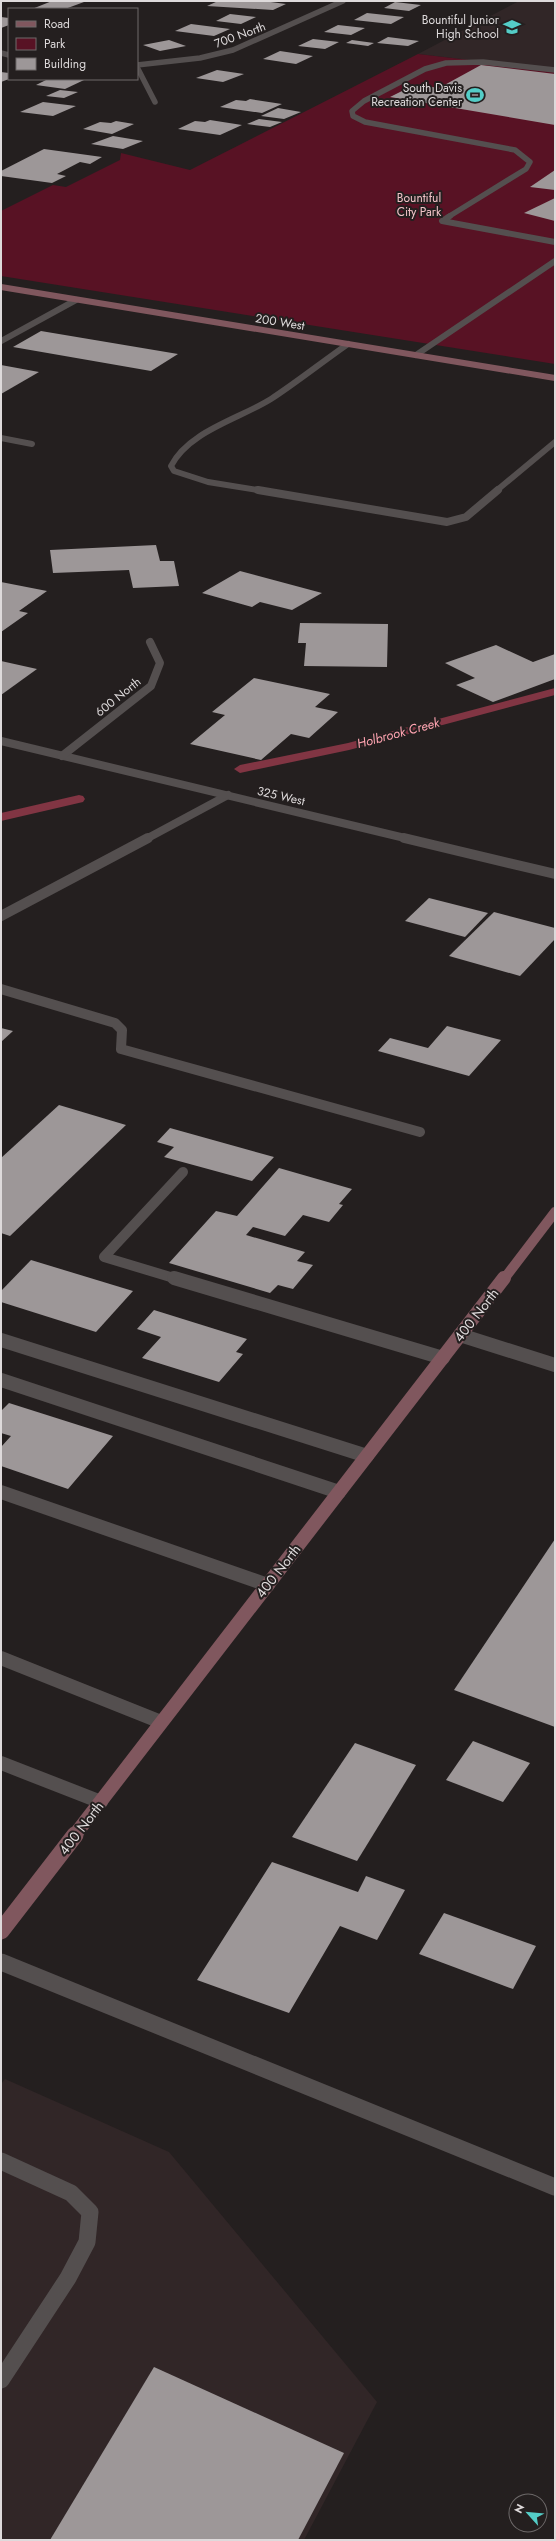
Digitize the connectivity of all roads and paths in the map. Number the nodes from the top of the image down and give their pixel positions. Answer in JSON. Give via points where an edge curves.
{"nodes":[{"id":1,"x":343,"y":1,"type":"edge"},
{"id":2,"x":138,"y":66,"type":"edge"},
{"id":3,"x":138,"y":68,"type":"edge"},
{"id":4,"x":555,"y":70,"type":"edge"},
{"id":5,"x":155,"y":102,"type":"dead end"},
{"id":6,"x":555,"y":242,"type":"edge"},
{"id":7,"x":555,"y":261,"type":"edge"},
{"id":8,"x":1,"y":287,"type":"edge"},
{"id":9,"x":76,"y":300,"type":"junction"},
{"id":10,"x":1,"y":341,"type":"edge"},
{"id":11,"x":348,"y":344,"type":"junction"},
{"id":12,"x":416,"y":355,"type":"junction"},
{"id":13,"x":555,"y":378,"type":"edge"},
{"id":14,"x":1,"y":438,"type":"edge"},
{"id":15,"x":555,"y":442,"type":"edge"},
{"id":16,"x":32,"y":444,"type":"dead end"},
{"id":17,"x":150,"y":642,"type":"dead end"},
{"id":18,"x":1,"y":741,"type":"edge"},
{"id":19,"x":62,"y":756,"type":"junction"},
{"id":20,"x":228,"y":796,"type":"junction"},
{"id":21,"x":555,"y":874,"type":"edge"},
{"id":22,"x":1,"y":916,"type":"edge"},
{"id":23,"x":1,"y":989,"type":"edge"},
{"id":24,"x":420,"y":1132,"type":"dead end"},
{"id":25,"x":183,"y":1172,"type":"dead end"},
{"id":26,"x":555,"y":1212,"type":"edge"},
{"id":27,"x":460,"y":1335,"type":"junction"},
{"id":28,"x":1,"y":1340,"type":"edge"},
{"id":29,"x":443,"y":1358,"type":"junction"},
{"id":30,"x":555,"y":1365,"type":"edge"},
{"id":31,"x":1,"y":1380,"type":"edge"},
{"id":32,"x":367,"y":1456,"type":"junction"},
{"id":33,"x":1,"y":1492,"type":"edge"},
{"id":34,"x":339,"y":1492,"type":"junction"},
{"id":35,"x":268,"y":1585,"type":"junction"},
{"id":36,"x":1,"y":1658,"type":"edge"},
{"id":37,"x":161,"y":1722,"type":"junction"},
{"id":38,"x":1,"y":1763,"type":"edge"},
{"id":39,"x":101,"y":1802,"type":"junction"},
{"id":40,"x":1,"y":1931,"type":"edge"},
{"id":41,"x":1,"y":1962,"type":"edge"},
{"id":42,"x":1,"y":2161,"type":"edge"},
{"id":43,"x":555,"y":2187,"type":"edge"},
{"id":44,"x":1,"y":2380,"type":"edge"}],
"edges":[{"from":1,"to":2,"type":"street","name":"700 North","via":[[233,50],[200,58]]},
{"from":3,"to":5,"type":"street","name":"700 North"},
{"from":4,"to":6,"type":"street","via":[[483,62],[446,62],[425,69],[364,101],[352,112],[353,116],[365,122],[480,142],[522,154],[530,162],[526,169],[442,221]]},
{"from":7,"to":12,"type":"street"},
{"from":8,"to":9,"type":"main road","name":"200 West"},
{"from":9,"to":10,"type":"street"},
{"from":9,"to":11,"type":"main road","name":"200 West"},
{"from":11,"to":12,"type":"main road","name":"200 West"},
{"from":11,"to":15,"type":"street","via":[[272,398],[209,432],[178,453],[172,460],[171,466],[174,471],[214,484],[447,522],[466,517]]},
{"from":12,"to":13,"type":"main road","name":"200 West"},
{"from":14,"to":16,"type":"street"},
{"from":17,"to":19,"type":"street","name":"600 North","via":[[160,663],[151,686]]},
{"from":18,"to":19,"type":"street","name":"325 West"},
{"from":19,"to":20,"type":"street","name":"325 West"},
{"from":20,"to":21,"type":"street","name":"325 West"},
{"from":20,"to":22,"type":"street"},
{"from":23,"to":24,"type":"street","via":[[115,1023],[122,1030],[121,1049]]},
{"from":25,"to":29,"type":"street","via":[[104,1257]]},
{"from":26,"to":27,"type":"main road","name":"400 North"},
{"from":27,"to":29,"type":"main road","name":"400 North"},
{"from":27,"to":30,"type":"street"},
{"from":28,"to":32,"type":"street"},
{"from":29,"to":32,"type":"main road","name":"400 North"},
{"from":31,"to":34,"type":"street"},
{"from":32,"to":34,"type":"main road","name":"400 North"},
{"from":33,"to":35,"type":"street"},
{"from":34,"to":35,"type":"main road","name":"400 North"},
{"from":35,"to":37,"type":"main road","name":"400 North"},
{"from":36,"to":37,"type":"street"},
{"from":37,"to":39,"type":"main road","name":"400 North"},
{"from":38,"to":39,"type":"street"},
{"from":39,"to":40,"type":"main road","name":"400 North"},
{"from":41,"to":43,"type":"street"},
{"from":42,"to":44,"type":"street","via":[[71,2193],[90,2212],[87,2242]]}]}
